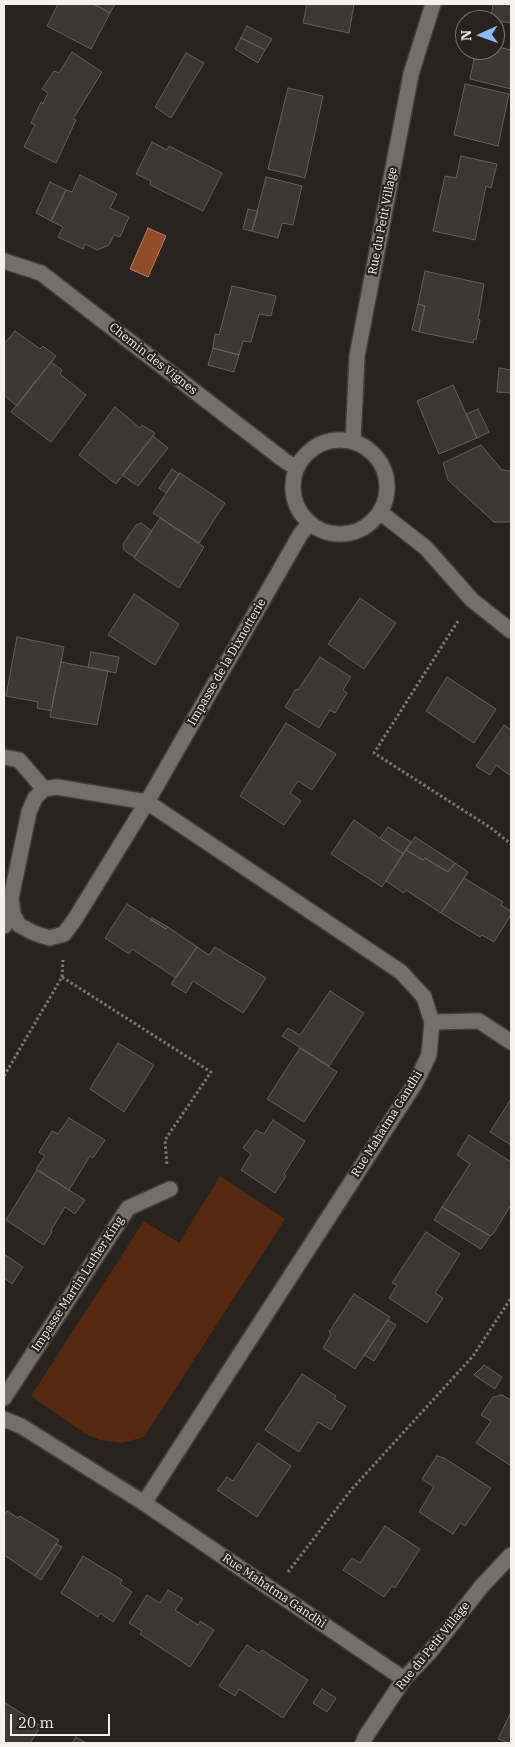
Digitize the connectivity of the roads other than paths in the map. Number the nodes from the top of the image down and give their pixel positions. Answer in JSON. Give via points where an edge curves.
{"nodes":[{"id":1,"x":433,"y":4,"type":"edge"},
{"id":2,"x":4,"y":261,"type":"edge"},
{"id":3,"x":353,"y":442,"type":"junction"},
{"id":4,"x":297,"y":468,"type":"junction"},
{"id":5,"x":380,"y":512,"type":"junction"},
{"id":6,"x":309,"y":523,"type":"junction"},
{"id":7,"x":511,"y":631,"type":"edge"},
{"id":8,"x":4,"y":757,"type":"edge"},
{"id":9,"x":44,"y":789,"type":"junction"},
{"id":10,"x":147,"y":802,"type":"junction"},
{"id":11,"x":13,"y":914,"type":"junction"},
{"id":12,"x":4,"y":926,"type":"edge"},
{"id":13,"x":432,"y":1022,"type":"junction"},
{"id":14,"x":511,"y":1042,"type":"edge"},
{"id":15,"x":170,"y":1189,"type":"road end"},
{"id":16,"x":4,"y":1398,"type":"edge"},
{"id":17,"x":4,"y":1419,"type":"edge"},
{"id":18,"x":144,"y":1503,"type":"junction"},
{"id":19,"x":511,"y":1555,"type":"edge"},
{"id":20,"x":404,"y":1679,"type":"junction"},
{"id":21,"x":363,"y":1743,"type":"edge"}],
"edges":[{"from":1,"to":3,"type":"street","name":"Rue du Petit Village","via":[[411,74],[359,346]]},
{"from":2,"to":4,"type":"street","name":"Chemin des Vignes","via":[[41,273]]},
{"from":3,"to":4,"type":"street","via":[[329,440],[320,444],[312,448]]},
{"from":3,"to":5,"type":"street","via":[[365,446],[378,459],[386,476],[387,495]]},
{"from":4,"to":6,"type":"street","via":[[292,480],[293,498],[302,517]]},
{"from":5,"to":6,"type":"street","via":[[370,524],[351,534],[333,535]]},
{"from":5,"to":7,"type":"street","via":[[426,548],[472,600]]},
{"from":6,"to":10,"type":"street","name":"Impasse de la Dixnotterie"},
{"from":8,"to":9,"type":"street","via":[[19,760]]},
{"from":9,"to":10,"type":"street","via":[[57,787]]},
{"from":9,"to":11,"type":"street","via":[[29,812],[11,898]]},
{"from":10,"to":11,"type":"street","name":"Impasse de la Dixnotterie","via":[[64,934],[49,938],[34,933],[19,925]]},
{"from":10,"to":13,"type":"street","name":"Rue Mahatma Gandhi","via":[[401,972],[424,997]]},
{"from":11,"to":12,"type":"street"},
{"from":13,"to":14,"type":"street","via":[[479,1021]]},
{"from":13,"to":18,"type":"street","name":"Rue Mahatma Gandhi","via":[[429,1055],[416,1082]]},
{"from":15,"to":16,"type":"street","name":"Impasse Martin Luther King","via":[[128,1208]]},
{"from":17,"to":18,"type":"street","name":"Rue Mahatma Gandhi","via":[[21,1426]]},
{"from":18,"to":20,"type":"street","name":"Rue Mahatma Gandhi"},
{"from":19,"to":20,"type":"street","name":"Rue du Petit Village"},
{"from":20,"to":21,"type":"street","name":"Rue du Petit Village"}]}
